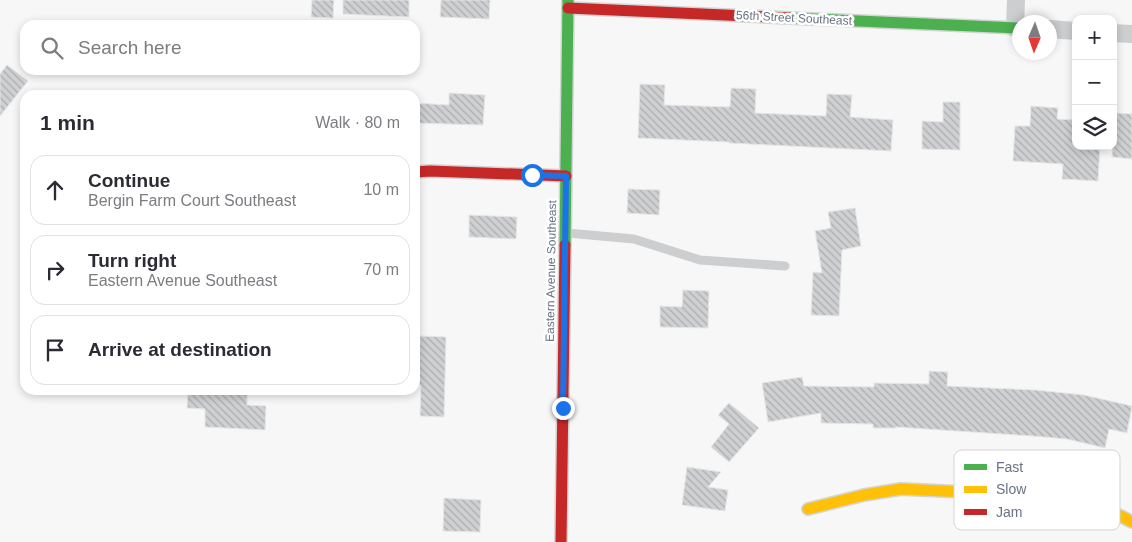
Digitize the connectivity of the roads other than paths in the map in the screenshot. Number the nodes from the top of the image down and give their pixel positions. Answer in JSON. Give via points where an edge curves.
{"nodes":[{"id":1,"x":1016,"y":0,"type":"edge"},
{"id":2,"x":568,"y":4,"type":"edge"},
{"id":3,"x":1017,"y":15,"type":"edge"},
{"id":4,"x":1012,"y":28,"type":"edge"},
{"id":5,"x":1057,"y":30,"type":"edge"},
{"id":6,"x":1072,"y":31,"type":"edge"},
{"id":7,"x":1117,"y":33,"type":"edge"},
{"id":8,"x":1132,"y":34,"type":"edge"},
{"id":9,"x":420,"y":172,"type":"edge"},
{"id":10,"x":566,"y":176,"type":"junction"},
{"id":11,"x":565,"y":233,"type":"junction"},
{"id":12,"x":785,"y":266,"type":"dead end"},
{"id":13,"x":954,"y":492,"type":"edge"},
{"id":14,"x":808,"y":509,"type":"dead end"},
{"id":15,"x":1120,"y":516,"type":"edge"},
{"id":16,"x":1132,"y":522,"type":"edge"},
{"id":17,"x":561,"y":542,"type":"edge"}],
"edges":[{"from":1,"to":3,"type":"street"},
{"from":2,"to":4,"type":"street","name":"56th Street Southeast"},
{"from":2,"to":10,"type":"street","name":"Eastern Avenue Southeast"},
{"from":5,"to":6,"type":"street"},
{"from":7,"to":8,"type":"street"},
{"from":9,"to":10,"type":"street"},
{"from":10,"to":11,"type":"street","name":"Eastern Avenue Southeast"},
{"from":11,"to":12,"type":"lane","via":[[634,239],[700,260]]},
{"from":11,"to":17,"type":"street","name":"Eastern Avenue Southeast"},
{"from":13,"to":14,"type":"street","via":[[901,489]]},
{"from":15,"to":16,"type":"street"}]}
